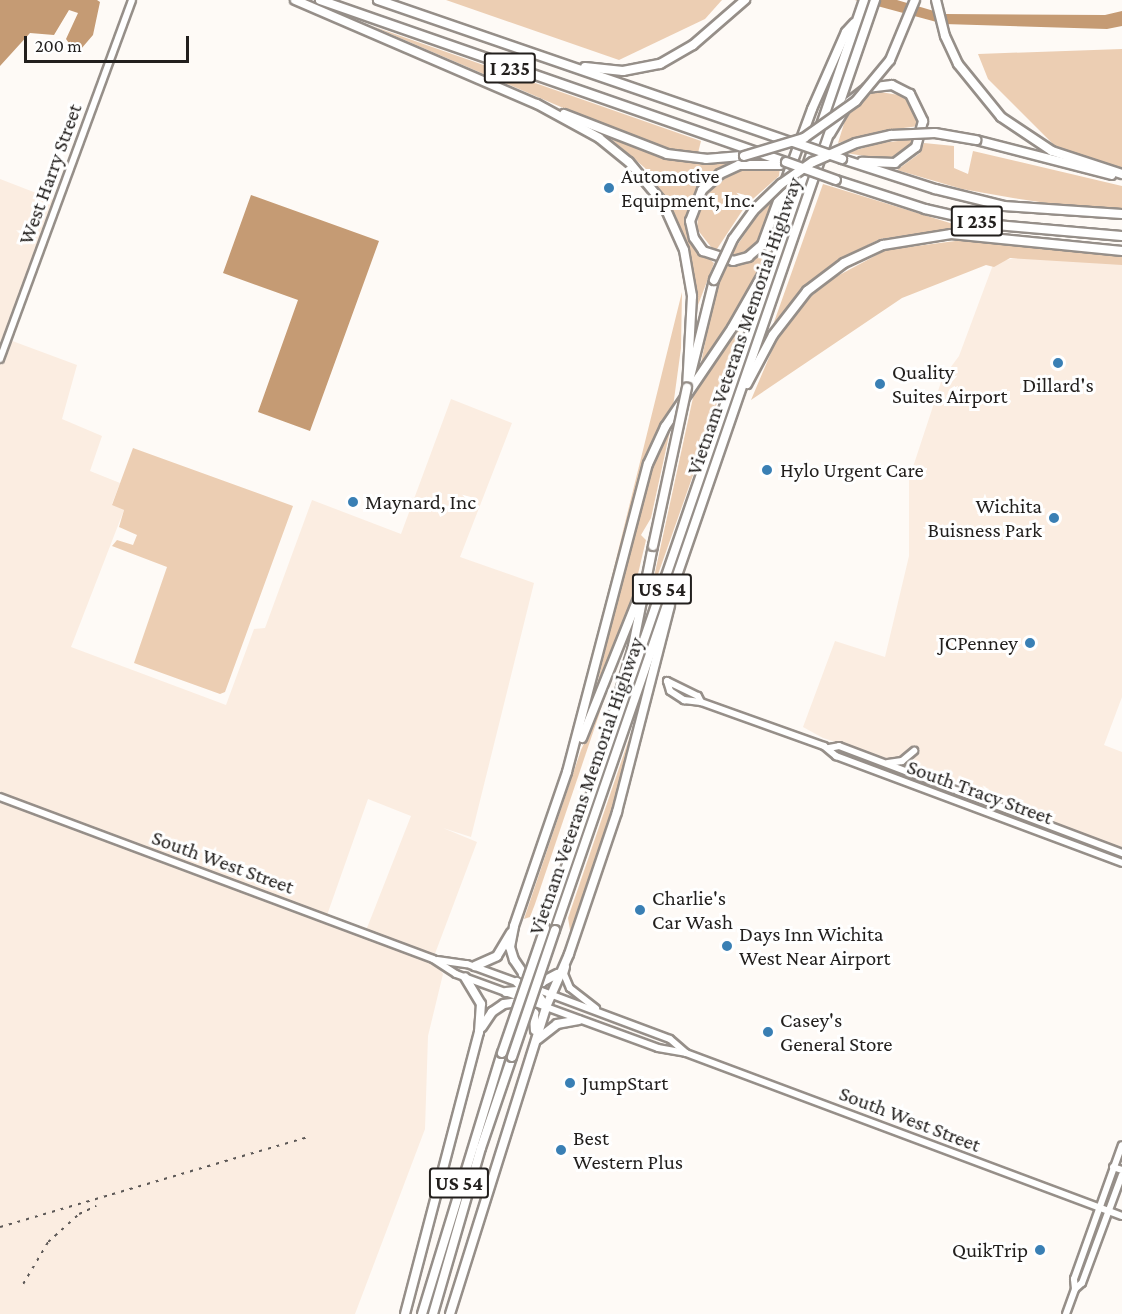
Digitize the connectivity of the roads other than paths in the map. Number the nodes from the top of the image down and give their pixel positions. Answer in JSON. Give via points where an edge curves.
{"nodes":[{"id":1,"x":132,"y":0,"type":"edge"},
{"id":2,"x":295,"y":0,"type":"edge"},
{"id":3,"x":320,"y":0,"type":"edge"},
{"id":4,"x":378,"y":0,"type":"edge"},
{"id":5,"x":746,"y":0,"type":"edge"},
{"id":6,"x":864,"y":0,"type":"edge"},
{"id":7,"x":875,"y":0,"type":"edge"},
{"id":8,"x":915,"y":0,"type":"edge"},
{"id":9,"x":936,"y":0,"type":"edge"},
{"id":10,"x":843,"y":49,"type":"junction"},
{"id":11,"x":569,"y":66,"type":"junction"},
{"id":12,"x":537,"y":104,"type":"junction"},
{"id":13,"x":827,"y":138,"type":"junction"},
{"id":14,"x":851,"y":162,"type":"junction"},
{"id":15,"x":785,"y":164,"type":"junction"},
{"id":16,"x":1122,"y":175,"type":"edge"},
{"id":17,"x":1122,"y":214,"type":"edge"},
{"id":18,"x":1122,"y":236,"type":"edge"},
{"id":19,"x":778,"y":250,"type":"junction"},
{"id":20,"x":1122,"y":251,"type":"edge"},
{"id":21,"x":0,"y":359,"type":"edge"},
{"id":22,"x":687,"y":388,"type":"junction"},
{"id":23,"x":738,"y":398,"type":"junction"},
{"id":24,"x":649,"y":561,"type":"junction"},
{"id":25,"x":671,"y":595,"type":"junction"},
{"id":26,"x":701,"y":702,"type":"junction"},
{"id":27,"x":829,"y":748,"type":"junction"},
{"id":28,"x":914,"y":751,"type":"dead end"},
{"id":29,"x":885,"y":763,"type":"junction"},
{"id":30,"x":567,"y":772,"type":"junction"},
{"id":31,"x":0,"y":797,"type":"edge"},
{"id":32,"x":572,"y":848,"type":"junction"},
{"id":33,"x":1122,"y":853,"type":"edge"},
{"id":34,"x":1122,"y":863,"type":"edge"},
{"id":35,"x":514,"y":926,"type":"junction"},
{"id":36,"x":569,"y":954,"type":"junction"},
{"id":37,"x":433,"y":959,"type":"junction"},
{"id":38,"x":564,"y":964,"type":"junction"},
{"id":39,"x":475,"y":966,"type":"junction"},
{"id":40,"x":522,"y":974,"type":"junction"},
{"id":41,"x":465,"y":977,"type":"junction"},
{"id":42,"x":548,"y":981,"type":"junction"},
{"id":43,"x":517,"y":982,"type":"joint"},
{"id":44,"x":506,"y":992,"type":"joint"},
{"id":45,"x":529,"y":993,"type":"junction"},
{"id":46,"x":548,"y":993,"type":"junction"},
{"id":47,"x":504,"y":1004,"type":"junction"},
{"id":48,"x":546,"y":1007,"type":"junction"},
{"id":49,"x":607,"y":1014,"type":"junction"},
{"id":50,"x":536,"y":1017,"type":"junction"},
{"id":51,"x":579,"y":1020,"type":"junction"},
{"id":52,"x":479,"y":1032,"type":"junction"},
{"id":53,"x":534,"y":1046,"type":"junction"},
{"id":54,"x":686,"y":1053,"type":"junction"},
{"id":55,"x":528,"y":1065,"type":"junction"},
{"id":56,"x":1122,"y":1145,"type":"edge"},
{"id":57,"x":1113,"y":1167,"type":"junction"},
{"id":58,"x":1122,"y":1170,"type":"edge"},
{"id":59,"x":1122,"y":1175,"type":"edge"},
{"id":60,"x":1097,"y":1207,"type":"junction"},
{"id":61,"x":1109,"y":1211,"type":"junction"},
{"id":62,"x":1122,"y":1216,"type":"edge"},
{"id":63,"x":1075,"y":1289,"type":"junction"},
{"id":64,"x":405,"y":1314,"type":"edge"},
{"id":65,"x":422,"y":1314,"type":"edge"},
{"id":66,"x":433,"y":1314,"type":"edge"},
{"id":67,"x":450,"y":1314,"type":"edge"},
{"id":68,"x":1066,"y":1314,"type":"edge"}],
"edges":[{"from":1,"to":21,"type":"street","name":"West Harry Street"},
{"from":2,"to":12,"type":"highway"},
{"from":3,"to":15,"type":"highway","number":"I 235"},
{"from":4,"to":11,"type":"highway","number":"I 235"},
{"from":5,"to":11,"type":"highway","via":[[702,38],[668,60],[641,69],[612,71]]},
{"from":6,"to":10,"type":"highway"},
{"from":7,"to":13,"type":"highway","name":"Vietnam Veterans Memorial Highway","number":"US 54"},
{"from":8,"to":12,"type":"highway","bridge":true,"via":[[896,49],[866,92],[826,125],[772,150],[720,159],[674,155]]},
{"from":9,"to":16,"type":"highway","via":[[945,36],[958,64],[985,100],[1014,128],[1052,151]]},
{"from":10,"to":15,"type":"highway","via":[[762,245],[748,257],[733,261],[703,250],[694,238],[690,221],[694,202],[708,183],[727,170],[746,164]]},
{"from":10,"to":19,"type":"highway","name":"Vietnam Veterans Memorial Highway","number":"US 54"},
{"from":11,"to":14,"type":"highway","number":"I 235","bridge":true},
{"from":12,"to":22,"type":"highway","via":[[622,155],[652,187],[669,213],[684,250],[692,296]]},
{"from":13,"to":14,"type":"highway","via":[[849,102],[867,88],[892,85],[910,94],[923,121],[914,150],[889,164]]},
{"from":13,"to":23,"type":"highway","name":"Vietnam Veterans Memorial Highway","number":"US 54"},
{"from":14,"to":17,"type":"highway","number":"I 235","via":[[1004,206]]},
{"from":15,"to":18,"type":"highway","number":"I 235","bridge":true,"via":[[925,209],[996,225]]},
{"from":16,"to":22,"type":"highway","bridge":true,"via":[[976,140],[925,133],[869,139],[813,162],[772,191],[740,229],[718,268]]},
{"from":19,"to":30,"type":"highway","via":[[651,454]]},
{"from":19,"to":32,"type":"highway","name":"Vietnam Veterans Memorial Highway","number":"US 54"},
{"from":20,"to":23,"type":"highway","via":[[951,234],[911,238],[877,248],[825,276],[795,304]]},
{"from":22,"to":24,"type":"highway","bridge":true},
{"from":23,"to":25,"type":"highway","name":"Vietnam Veterans Memorial Highway","number":"US 54"},
{"from":24,"to":30,"type":"highway","via":[[629,626]]},
{"from":24,"to":32,"type":"highway","via":[[629,660]]},
{"from":25,"to":36,"type":"highway","via":[[669,619],[618,812]]},
{"from":25,"to":66,"type":"highway","name":"Vietnam Veterans Memorial Highway","number":"US 54","bridge":true,"via":[[481,1148]]},
{"from":26,"to":26,"type":"street","name":"South Tracy Street","via":[[698,696],[667,681],[667,687],[679,698]]},
{"from":26,"to":27,"type":"street","name":"South Tracy Street"},
{"from":27,"to":29,"type":"street","name":"South Tracy Street","via":[[839,746]]},
{"from":27,"to":34,"type":"street","name":"South Tracy Street","via":[[836,756]]},
{"from":28,"to":29,"type":"street","via":[[902,761]]},
{"from":29,"to":33,"type":"street","name":"South Tracy Street"},
{"from":30,"to":35,"type":"highway"},
{"from":31,"to":37,"type":"street","name":"South West Street"},
{"from":32,"to":65,"type":"highway","name":"Vietnam Veterans Memorial Highway","number":"US 54","bridge":true,"via":[[502,1053]]},
{"from":35,"to":39,"type":"highway","via":[[497,956]]},
{"from":35,"to":40,"type":"highway","via":[[511,952]]},
{"from":36,"to":38,"type":"highway"},
{"from":36,"to":49,"type":"street","via":[[564,974],[570,988]]},
{"from":37,"to":39,"type":"street","name":"South West Street"},
{"from":37,"to":41,"type":"street","name":"South West Street"},
{"from":38,"to":42,"type":"highway"},
{"from":38,"to":46,"type":"highway"},
{"from":39,"to":43,"type":"street","name":"South West Street"},
{"from":40,"to":42,"type":"highway","via":[[535,981]]},
{"from":40,"to":45,"type":"highway"},
{"from":41,"to":44,"type":"street","name":"South West Street"},
{"from":41,"to":52,"type":"highway","via":[[481,1004]]},
{"from":42,"to":45,"type":"highway"},
{"from":43,"to":45,"type":"highway"},
{"from":44,"to":45,"type":"highway"},
{"from":45,"to":46,"type":"highway"},
{"from":45,"to":47,"type":"highway"},
{"from":45,"to":48,"type":"highway"},
{"from":45,"to":50,"type":"highway"},
{"from":46,"to":48,"type":"highway"},
{"from":46,"to":49,"type":"street","name":"South West Street"},
{"from":47,"to":50,"type":"highway","via":[[522,1003]]},
{"from":47,"to":52,"type":"highway","via":[[489,1015]]},
{"from":48,"to":51,"type":"street","name":"South West Street"},
{"from":48,"to":53,"type":"highway"},
{"from":49,"to":54,"type":"street","name":"South West Street","via":[[670,1039]]},
{"from":50,"to":53,"type":"highway"},
{"from":51,"to":54,"type":"street","name":"South West Street","via":[[666,1051]]},
{"from":51,"to":55,"type":"highway","via":[[560,1023],[541,1034]]},
{"from":52,"to":64,"type":"highway"},
{"from":53,"to":55,"type":"highway"},
{"from":54,"to":60,"type":"street","name":"South West Street"},
{"from":55,"to":67,"type":"highway"},
{"from":56,"to":57,"type":"street"},
{"from":57,"to":58,"type":"street"},
{"from":57,"to":60,"type":"street"},
{"from":59,"to":61,"type":"street"},
{"from":60,"to":61,"type":"street","name":"South West Street"},
{"from":60,"to":63,"type":"street","via":[[1074,1280]]},
{"from":61,"to":62,"type":"street","name":"South West Street"},
{"from":61,"to":63,"type":"street","via":[[1082,1283]]},
{"from":63,"to":68,"type":"street"}]}
